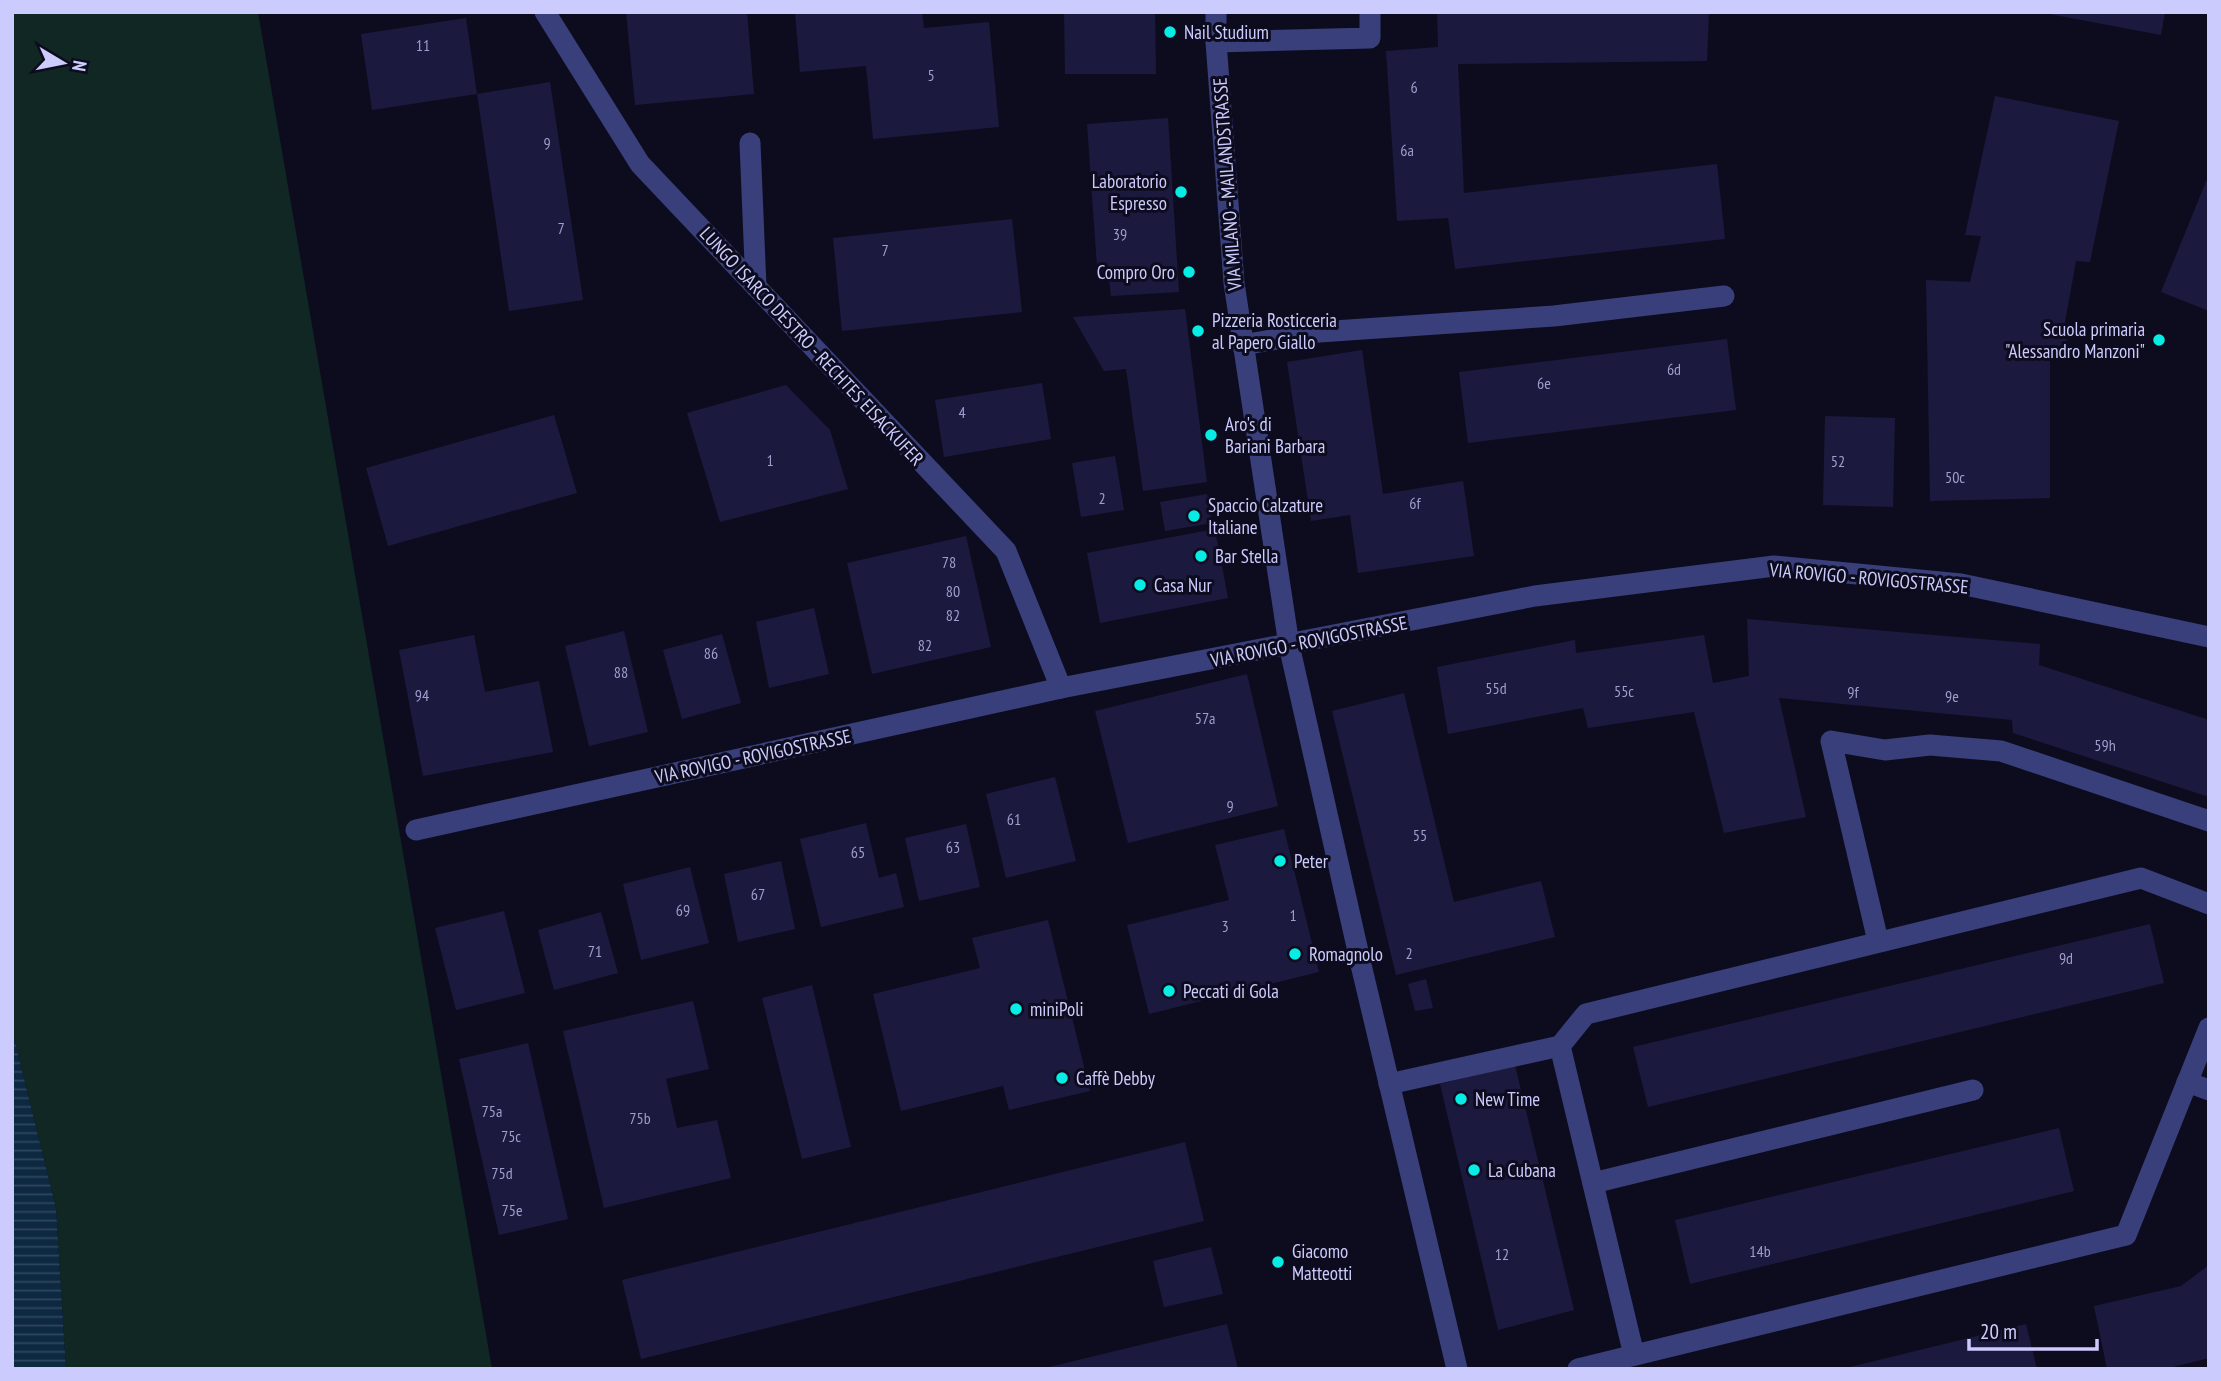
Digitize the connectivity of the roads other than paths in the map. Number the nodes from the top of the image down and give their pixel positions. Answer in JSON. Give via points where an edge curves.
{"nodes":[{"id":1,"x":545,"y":12,"type":"edge"},
{"id":2,"x":1216,"y":12,"type":"edge"},
{"id":3,"x":1370,"y":12,"type":"edge"},
{"id":4,"x":1216,"y":42,"type":"junction"},
{"id":5,"x":750,"y":143,"type":"dead end"},
{"id":6,"x":757,"y":287,"type":"junction"},
{"id":7,"x":1724,"y":296,"type":"dead end"},
{"id":8,"x":1242,"y":345,"type":"junction"},
{"id":9,"x":2209,"y":637,"type":"edge"},
{"id":10,"x":1289,"y":645,"type":"junction"},
{"id":11,"x":1061,"y":688,"type":"junction"},
{"id":12,"x":2209,"y":821,"type":"edge"},
{"id":13,"x":415,"y":830,"type":"dead end"},
{"id":14,"x":2209,"y":904,"type":"edge"},
{"id":15,"x":1878,"y":941,"type":"junction"},
{"id":16,"x":2209,"y":1028,"type":"edge"},
{"id":17,"x":1560,"y":1046,"type":"junction"},
{"id":18,"x":2187,"y":1082,"type":"junction"},
{"id":19,"x":1390,"y":1084,"type":"junction"},
{"id":20,"x":1973,"y":1090,"type":"dead end"},
{"id":21,"x":2209,"y":1090,"type":"edge"},
{"id":22,"x":1592,"y":1183,"type":"junction"},
{"id":23,"x":1634,"y":1355,"type":"junction"},
{"id":24,"x":1457,"y":1369,"type":"edge"},
{"id":25,"x":1578,"y":1369,"type":"edge"}],
"edges":[{"from":1,"to":6,"type":"street","name":"LUNGO ISARCO DESTRO - RECHTES EISACKUFER","via":[[640,164]]},
{"from":2,"to":4,"type":"street","name":"VIA MILANO - MAILANDSTRASSE"},
{"from":3,"to":4,"type":"street","via":[[1370,38]]},
{"from":4,"to":8,"type":"street","name":"VIA MILANO - MAILANDSTRASSE"},
{"from":5,"to":6,"type":"street"},
{"from":6,"to":11,"type":"street","name":"LUNGO ISARCO DESTRO - RECHTES EISACKUFER","via":[[1006,551]]},
{"from":7,"to":8,"type":"street","via":[[1554,316],[1320,332]]},
{"from":8,"to":10,"type":"street","name":"VIA MILANO - MAILANDSTRASSE"},
{"from":9,"to":10,"type":"street","name":"VIA ROVIGO - ROVIGOSTRASSE","via":[[1961,584],[1774,566],[1535,596]]},
{"from":10,"to":11,"type":"street","name":"VIA ROVIGO - ROVIGOSTRASSE"},
{"from":10,"to":19,"type":"street","name":"VIA MILANO - MAILANDSTRASSE"},
{"from":11,"to":13,"type":"street","name":"VIA ROVIGO - ROVIGOSTRASSE"},
{"from":12,"to":15,"type":"street","via":[[2001,751],[1930,745],[1885,750],[1831,741]]},
{"from":14,"to":15,"type":"street","via":[[2141,878]]},
{"from":15,"to":17,"type":"street","via":[[1586,1014]]},
{"from":16,"to":18,"type":"street"},
{"from":17,"to":19,"type":"street"},
{"from":17,"to":22,"type":"street"},
{"from":18,"to":21,"type":"street"},
{"from":18,"to":23,"type":"street","via":[[2126,1235]]},
{"from":19,"to":24,"type":"street","name":"VIA MILANO - MAILANDSTRASSE"},
{"from":20,"to":22,"type":"street"},
{"from":22,"to":23,"type":"street"},
{"from":23,"to":25,"type":"street"}]}
